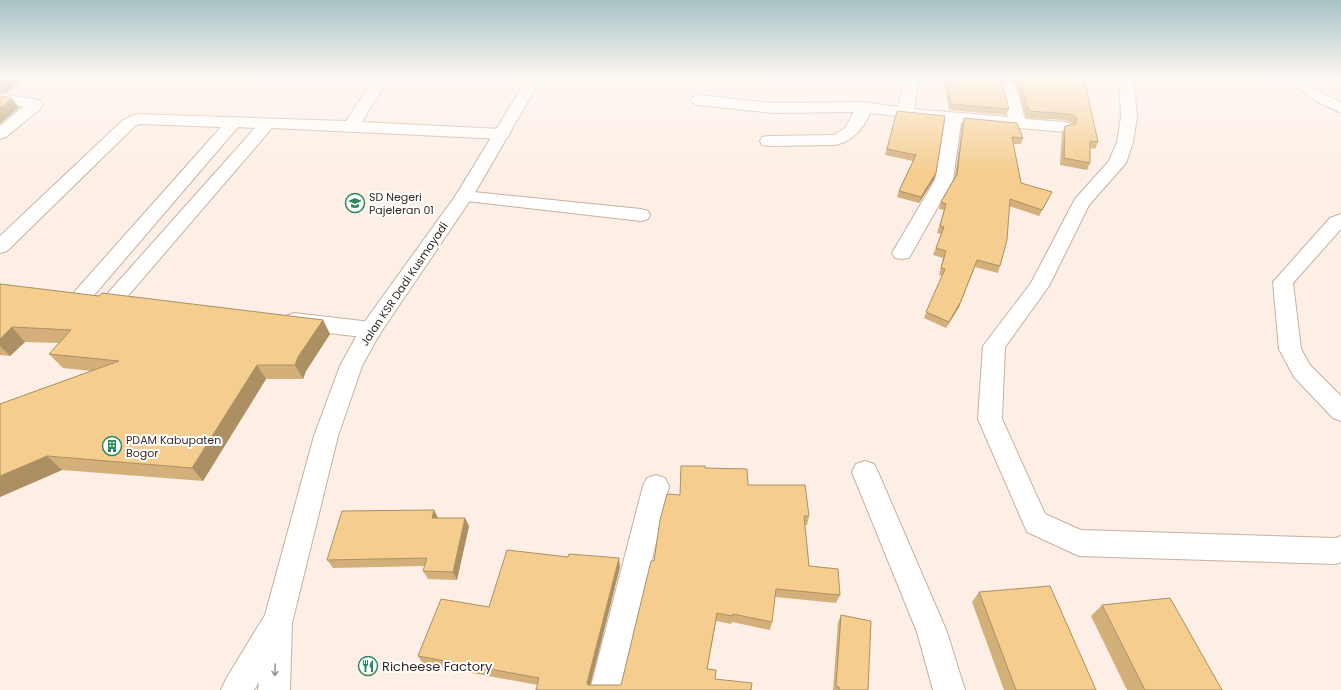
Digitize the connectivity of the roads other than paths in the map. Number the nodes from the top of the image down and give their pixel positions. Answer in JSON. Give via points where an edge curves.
{"nodes":[{"id":1,"x":30,"y":109,"type":"edge"},
{"id":2,"x":362,"y":109,"type":"edge"},
{"id":3,"x":516,"y":109,"type":"edge"},
{"id":4,"x":863,"y":109,"type":"edge"},
{"id":5,"x":879,"y":109,"type":"edge"},
{"id":6,"x":906,"y":109,"type":"edge"},
{"id":7,"x":1014,"y":109,"type":"edge"},
{"id":8,"x":1128,"y":109,"type":"edge"},
{"id":9,"x":905,"y":113,"type":"junction"},
{"id":10,"x":954,"y":117,"type":"junction"},
{"id":11,"x":234,"y":122,"type":"junction"},
{"id":12,"x":268,"y":123,"type":"junction"},
{"id":13,"x":1018,"y":123,"type":"junction"},
{"id":14,"x":351,"y":126,"type":"junction"},
{"id":15,"x":1065,"y":127,"type":"edge"},
{"id":16,"x":0,"y":134,"type":"edge"},
{"id":17,"x":502,"y":134,"type":"junction"},
{"id":18,"x":768,"y":141,"type":"dead end"},
{"id":19,"x":464,"y":196,"type":"junction"},
{"id":20,"x":641,"y":216,"type":"dead end"},
{"id":21,"x":1341,"y":220,"type":"edge"},
{"id":22,"x":0,"y":248,"type":"edge"},
{"id":23,"x":902,"y":253,"type":"dead end"},
{"id":24,"x":60,"y":293,"type":"edge"},
{"id":25,"x":83,"y":295,"type":"junction"},
{"id":26,"x":114,"y":299,"type":"junction"},
{"id":27,"x":138,"y":302,"type":"edge"},
{"id":28,"x":272,"y":318,"type":"edge"},
{"id":29,"x":371,"y":330,"type":"junction"},
{"id":30,"x":1341,"y":411,"type":"edge"},
{"id":31,"x":866,"y":472,"type":"dead end"},
{"id":32,"x":656,"y":486,"type":"dead end"},
{"id":33,"x":1341,"y":549,"type":"edge"},
{"id":34,"x":277,"y":623,"type":"junction"},
{"id":35,"x":237,"y":690,"type":"edge"},
{"id":36,"x":274,"y":690,"type":"edge"},
{"id":37,"x":606,"y":690,"type":"edge"},
{"id":38,"x":948,"y":690,"type":"edge"}],
"edges":[{"from":1,"to":16,"type":"street"},
{"from":2,"to":14,"type":"street"},
{"from":3,"to":17,"type":"street","name":"Jalan KSR Dadi Kusmayadi"},
{"from":4,"to":18,"type":"street","via":[[857,125],[842,138]]},
{"from":5,"to":9,"type":"street"},
{"from":6,"to":9,"type":"street"},
{"from":7,"to":13,"type":"street"},
{"from":8,"to":33,"type":"street","via":[[1125,142],[1117,163],[1081,203],[1039,286],[994,346],[990,419],[1036,523],[1079,543],[1336,551]]},
{"from":9,"to":10,"type":"street"},
{"from":10,"to":13,"type":"street"},
{"from":10,"to":23,"type":"street","via":[[944,180]]},
{"from":11,"to":12,"type":"street"},
{"from":11,"to":22,"type":"street","via":[[145,119],[131,121]]},
{"from":11,"to":25,"type":"street"},
{"from":12,"to":14,"type":"street"},
{"from":12,"to":26,"type":"street"},
{"from":13,"to":15,"type":"street"},
{"from":14,"to":17,"type":"street"},
{"from":17,"to":19,"type":"street","name":"Jalan KSR Dadi Kusmayadi"},
{"from":19,"to":20,"type":"street"},
{"from":19,"to":29,"type":"street","name":"Jalan KSR Dadi Kusmayadi"},
{"from":21,"to":30,"type":"street","via":[[1283,282],[1290,349],[1302,371]]},
{"from":24,"to":25,"type":"street"},
{"from":25,"to":26,"type":"street"},
{"from":26,"to":27,"type":"street"},
{"from":28,"to":29,"type":"street"},
{"from":29,"to":34,"type":"street","name":"Jalan KSR Dadi Kusmayadi","via":[[352,366],[326,436]]},
{"from":31,"to":38,"type":"street","via":[[932,632]]},
{"from":32,"to":37,"type":"street"},
{"from":34,"to":35,"type":"street","name":"Jalan KSR Dadi Kusmayadi"},
{"from":34,"to":36,"type":"street","name":"Jalan KSR Dadi Kusmayadi","one_way":true}]}
